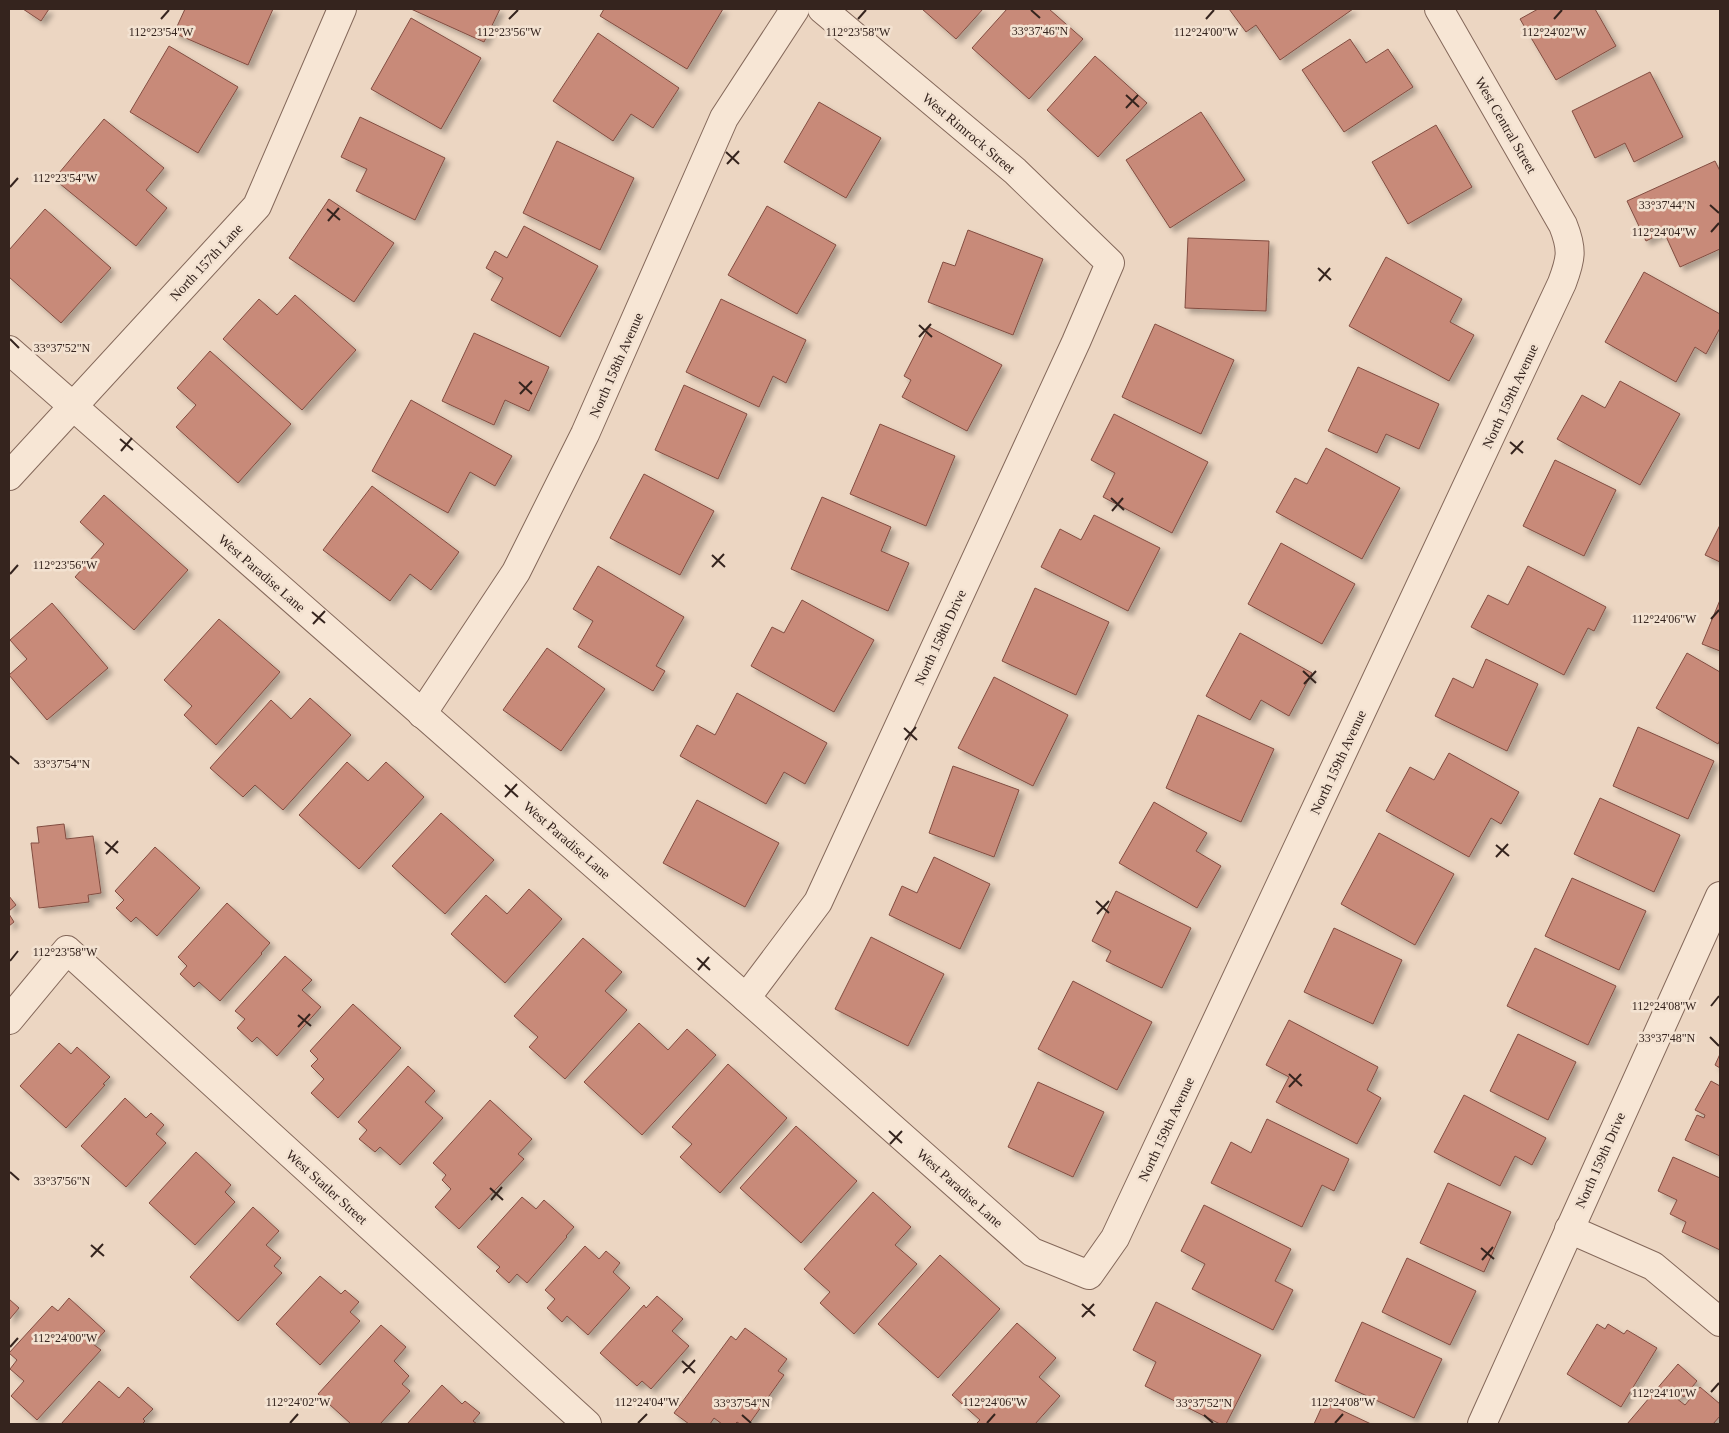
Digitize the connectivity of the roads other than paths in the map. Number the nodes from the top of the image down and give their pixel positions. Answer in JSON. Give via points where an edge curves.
{"nodes":[{"id":1,"x":342,"y":9,"type":"edge"},
{"id":2,"x":795,"y":9,"type":"edge"},
{"id":3,"x":822,"y":9,"type":"edge"},
{"id":4,"x":1439,"y":9,"type":"edge"},
{"id":5,"x":1570,"y":243,"type":"joint"},
{"id":6,"x":1110,"y":263,"type":"joint"},
{"id":7,"x":9,"y":350,"type":"edge"},
{"id":8,"x":73,"y":406,"type":"junction"},
{"id":9,"x":9,"y":476,"type":"edge"},
{"id":10,"x":422,"y":714,"type":"junction"},
{"id":11,"x":1720,"y":896,"type":"edge"},
{"id":12,"x":746,"y":998,"type":"junction"},
{"id":13,"x":9,"y":1020,"type":"edge"},
{"id":14,"x":1569,"y":1229,"type":"junction"},
{"id":15,"x":1089,"y":1275,"type":"joint"},
{"id":16,"x":1720,"y":1322,"type":"edge"},
{"id":17,"x":587,"y":1424,"type":"edge"},
{"id":18,"x":1482,"y":1424,"type":"edge"}],
"edges":[{"from":1,"to":8,"type":"street","name":"North 157th Lane","via":[[257,206]]},
{"from":2,"to":10,"type":"street","name":"North 158th Avenue","via":[[724,118],[585,434],[516,572]]},
{"from":3,"to":6,"type":"street","name":"West Rimrock Street","via":[[1015,171]]},
{"from":4,"to":5,"type":"street","name":"West Central Street","via":[[1554,209]]},
{"from":5,"to":15,"type":"street","name":"North 159th Avenue","via":[[1569,263],[1562,283],[1115,1238]]},
{"from":6,"to":12,"type":"street","name":"North 158th Drive","via":[[818,902]]},
{"from":7,"to":8,"type":"street","name":"West Paradise Lane"},
{"from":8,"to":9,"type":"street","name":"North 157th Lane"},
{"from":8,"to":10,"type":"street","name":"West Paradise Lane"},
{"from":10,"to":12,"type":"street","name":"West Paradise Lane"},
{"from":11,"to":14,"type":"street","name":"North 159th Drive"},
{"from":12,"to":15,"type":"street","name":"West Paradise Lane","via":[[1032,1252]]},
{"from":13,"to":17,"type":"street","name":"West Statler Street","via":[[68,950]]},
{"from":14,"to":16,"type":"street","via":[[1653,1266]]},
{"from":14,"to":18,"type":"street","name":"North 159th Drive"}]}
